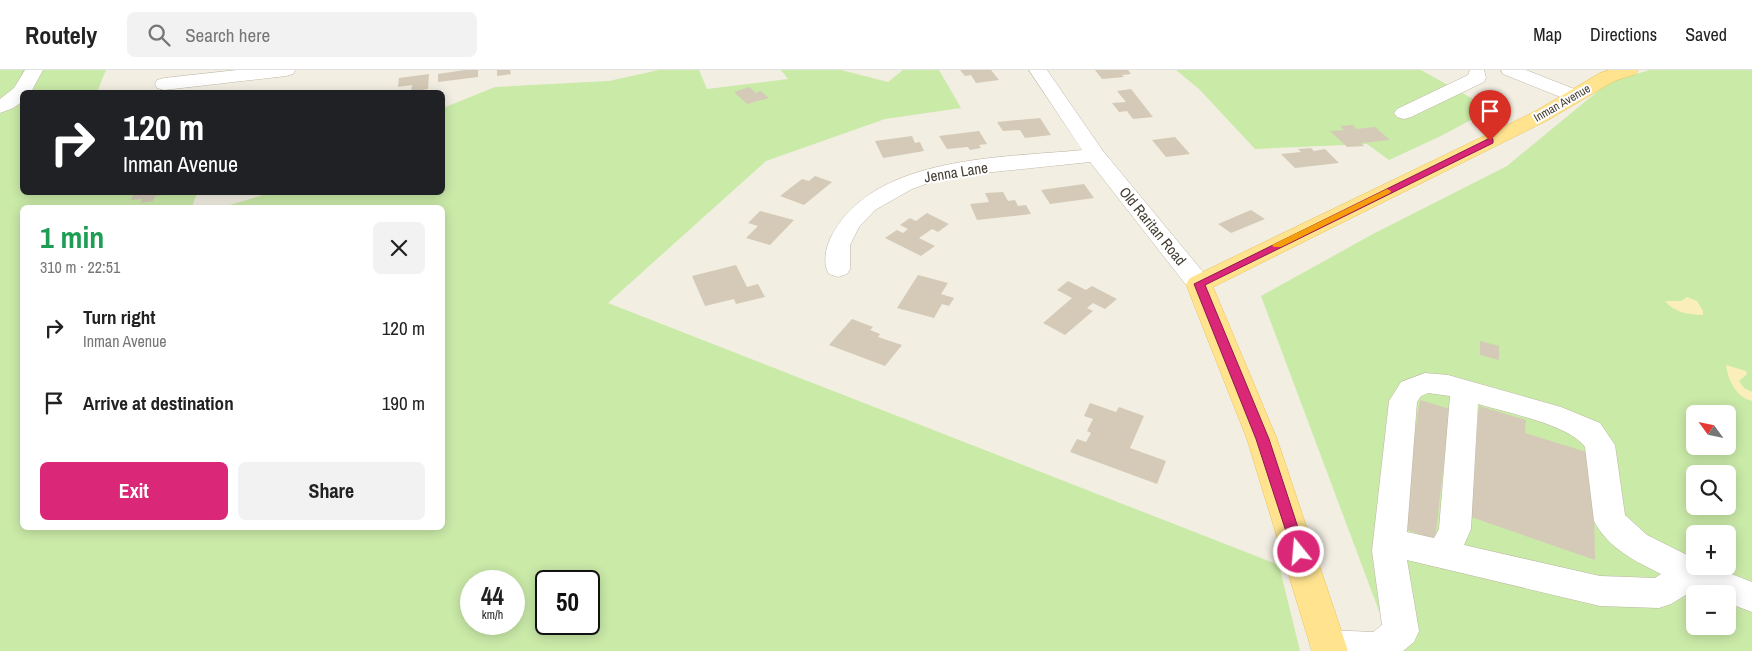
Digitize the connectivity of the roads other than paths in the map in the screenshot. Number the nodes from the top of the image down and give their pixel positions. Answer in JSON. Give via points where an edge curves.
{"nodes":[{"id":1,"x":34,"y":70,"type":"edge"},
{"id":2,"x":286,"y":70,"type":"edge"},
{"id":3,"x":1038,"y":70,"type":"edge"},
{"id":4,"x":1497,"y":70,"type":"edge"},
{"id":5,"x":1510,"y":70,"type":"edge"},
{"id":6,"x":1629,"y":70,"type":"edge"},
{"id":7,"x":1473,"y":72,"type":"edge"},
{"id":8,"x":164,"y":84,"type":"dead end"},
{"id":9,"x":192,"y":87,"type":"edge"},
{"id":10,"x":24,"y":90,"type":"edge"},
{"id":11,"x":20,"y":94,"type":"edge"},
{"id":12,"x":1575,"y":96,"type":"junction"},
{"id":13,"x":0,"y":108,"type":"edge"},
{"id":14,"x":1404,"y":113,"type":"dead end"},
{"id":15,"x":1096,"y":156,"type":"junction"},
{"id":16,"x":838,"y":269,"type":"dead end"},
{"id":17,"x":1199,"y":284,"type":"junction"},
{"id":18,"x":1465,"y":390,"type":"junction"},
{"id":19,"x":1449,"y":542,"type":"junction"},
{"id":20,"x":1389,"y":552,"type":"junction"},
{"id":21,"x":1686,"y":571,"type":"edge"},
{"id":22,"x":1690,"y":575,"type":"edge"},
{"id":23,"x":1695,"y":575,"type":"edge"},
{"id":24,"x":1752,"y":597,"type":"edge"},
{"id":25,"x":1329,"y":648,"type":"edge"}],
"edges":[{"from":1,"to":10,"type":"street"},
{"from":2,"to":9,"type":"street"},
{"from":3,"to":15,"type":"street","name":"Old Raritan Road"},
{"from":4,"to":7,"type":"street","via":[[1485,75]]},
{"from":5,"to":12,"type":"street"},
{"from":6,"to":12,"type":"main road","name":"Inman Avenue","via":[[1607,77]]},
{"from":7,"to":14,"type":"street","via":[[1476,78]]},
{"from":8,"to":9,"type":"street"},
{"from":11,"to":13,"type":"street"},
{"from":12,"to":17,"type":"main road","name":"Inman Avenue","via":[[1541,116]]},
{"from":15,"to":16,"type":"street","name":"Jenna Lane","via":[[942,171],[904,184],[872,201],[849,224],[838,245]]},
{"from":15,"to":17,"type":"street","name":"Old Raritan Road"},
{"from":17,"to":25,"type":"main road","name":"Old Raritan Road","via":[[1262,439]]},
{"from":18,"to":19,"type":"street"},
{"from":18,"to":20,"type":"street","via":[[1425,382],[1411,389],[1403,401]]},
{"from":18,"to":21,"type":"street","via":[[1561,418],[1590,431],[1600,445],[1610,521],[1635,544]]},
{"from":19,"to":20,"type":"street","via":[[1402,545]]},
{"from":19,"to":22,"type":"street","via":[[1486,565],[1600,591],[1659,593]]},
{"from":20,"to":25,"type":"street","via":[[1401,631],[1379,649]]},
{"from":23,"to":24,"type":"street"}]}
